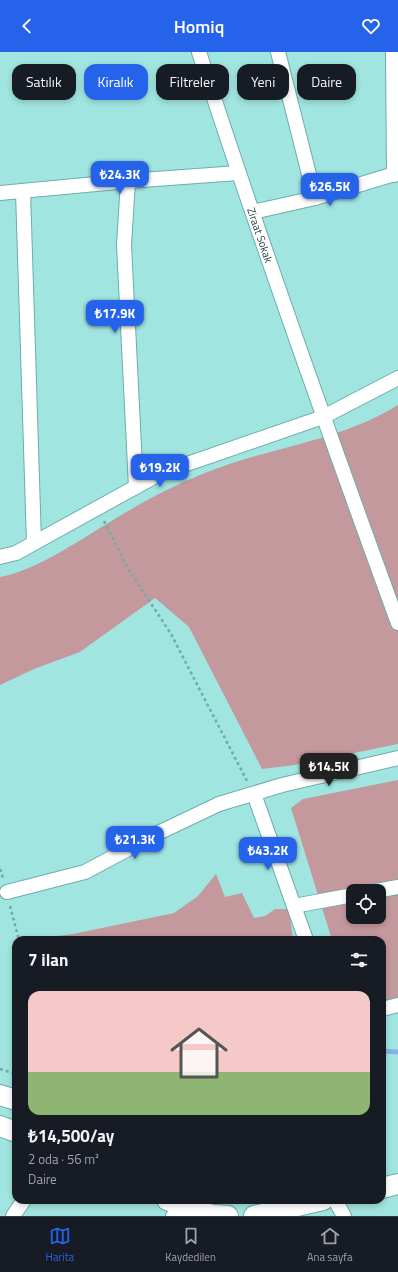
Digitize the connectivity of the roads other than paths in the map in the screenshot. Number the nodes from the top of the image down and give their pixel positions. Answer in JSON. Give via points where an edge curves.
{"nodes":[{"id":1,"x":198,"y":52,"type":"edge"},
{"id":2,"x":278,"y":52,"type":"edge"},
{"id":3,"x":393,"y":52,"type":"edge"},
{"id":4,"x":238,"y":173,"type":"junction"},
{"id":5,"x":396,"y":174,"type":"edge"},
{"id":6,"x":128,"y":181,"type":"junction"},
{"id":7,"x":23,"y":191,"type":"junction"},
{"id":8,"x":0,"y":193,"type":"edge"},
{"id":9,"x":315,"y":198,"type":"junction"},
{"id":10,"x":253,"y":212,"type":"junction"},
{"id":11,"x":398,"y":378,"type":"edge"},
{"id":12,"x":323,"y":417,"type":"junction"},
{"id":13,"x":136,"y":487,"type":"junction"},
{"id":14,"x":34,"y":543,"type":"junction"},
{"id":15,"x":0,"y":557,"type":"edge"},
{"id":16,"x":398,"y":623,"type":"edge"},
{"id":17,"x":398,"y":758,"type":"edge"},
{"id":18,"x":254,"y":794,"type":"junction"},
{"id":19,"x":398,"y":887,"type":"edge"},
{"id":20,"x":386,"y":889,"type":"edge"},
{"id":21,"x":7,"y":892,"type":"road end"},
{"id":22,"x":346,"y":896,"type":"edge"},
{"id":23,"x":294,"y":906,"type":"junction"},
{"id":24,"x":305,"y":936,"type":"edge"},
{"id":25,"x":398,"y":1005,"type":"edge"},
{"id":26,"x":386,"y":1008,"type":"edge"},
{"id":27,"x":0,"y":1095,"type":"edge"},
{"id":28,"x":12,"y":1099,"type":"edge"},
{"id":29,"x":0,"y":1126,"type":"edge"},
{"id":30,"x":12,"y":1130,"type":"edge"},
{"id":31,"x":398,"y":1184,"type":"edge"},
{"id":32,"x":386,"y":1187,"type":"edge"},
{"id":33,"x":21,"y":1204,"type":"edge"},
{"id":34,"x":178,"y":1204,"type":"edge"},
{"id":35,"x":304,"y":1204,"type":"edge"},
{"id":36,"x":337,"y":1204,"type":"edge"},
{"id":37,"x":188,"y":1208,"type":"edge"},
{"id":38,"x":13,"y":1216,"type":"edge"},
{"id":39,"x":173,"y":1216,"type":"edge"},
{"id":40,"x":228,"y":1216,"type":"edge"},
{"id":41,"x":254,"y":1216,"type":"edge"},
{"id":42,"x":344,"y":1216,"type":"edge"}],
"edges":[{"from":1,"to":4,"type":"street","name":"Ziraat Sokak"},
{"from":2,"to":9,"type":"street"},
{"from":3,"to":5,"type":"street"},
{"from":4,"to":6,"type":"street"},
{"from":4,"to":10,"type":"street","name":"Ziraat Sokak"},
{"from":5,"to":9,"type":"street"},
{"from":6,"to":7,"type":"street"},
{"from":6,"to":13,"type":"street","via":[[124,245]]},
{"from":7,"to":8,"type":"street"},
{"from":7,"to":14,"type":"street"},
{"from":9,"to":10,"type":"street"},
{"from":10,"to":12,"type":"street","name":"Ziraat Sokak"},
{"from":11,"to":12,"type":"street"},
{"from":12,"to":13,"type":"street","via":[[161,473]]},
{"from":12,"to":16,"type":"street","name":"Ziraat Sokak"},
{"from":13,"to":14,"type":"street"},
{"from":14,"to":15,"type":"street","via":[[16,553]]},
{"from":17,"to":18,"type":"street"},
{"from":18,"to":21,"type":"street","via":[[219,804],[85,872]]},
{"from":18,"to":23,"type":"street"},
{"from":19,"to":20,"type":"street"},
{"from":22,"to":23,"type":"street"},
{"from":23,"to":24,"type":"street"},
{"from":25,"to":26,"type":"street"},
{"from":27,"to":28,"type":"street"},
{"from":29,"to":30,"type":"street"},
{"from":31,"to":32,"type":"street"},
{"from":33,"to":38,"type":"street"},
{"from":34,"to":37,"type":"street"},
{"from":35,"to":41,"type":"street"},
{"from":36,"to":42,"type":"street"},
{"from":37,"to":39,"type":"street"},
{"from":37,"to":40,"type":"street","via":[[212,1215]]}]}
